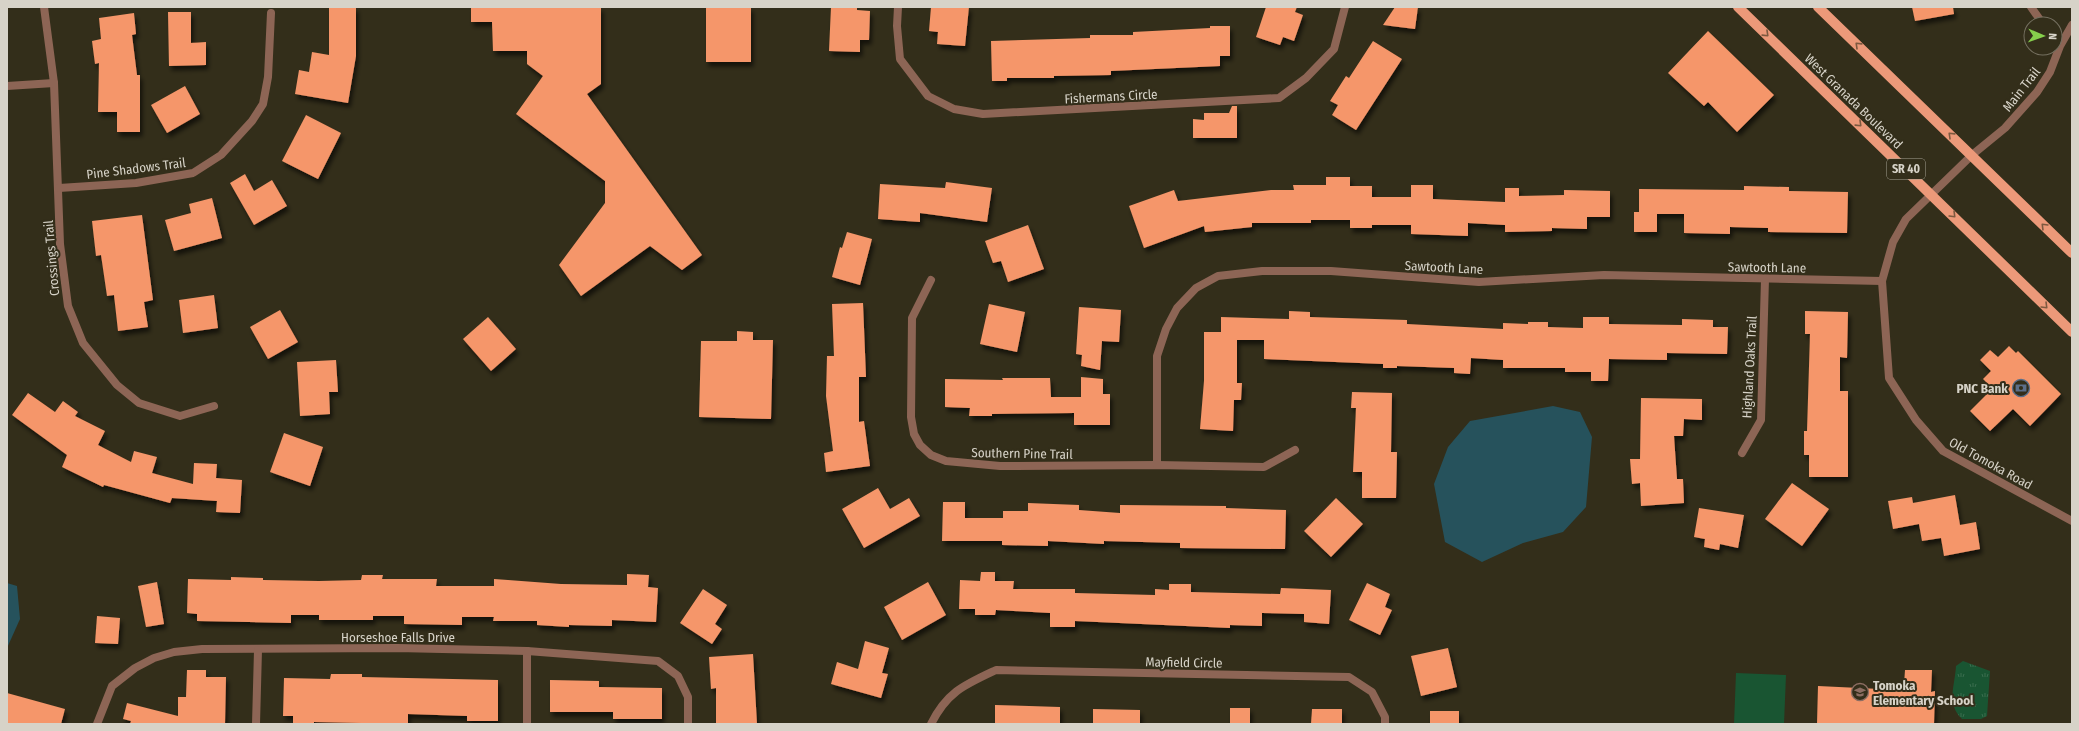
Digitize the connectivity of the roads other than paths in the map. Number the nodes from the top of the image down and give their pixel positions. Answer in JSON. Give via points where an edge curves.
{"nodes":[{"id":1,"x":44,"y":7,"type":"edge"},
{"id":2,"x":898,"y":7,"type":"edge"},
{"id":3,"x":1345,"y":7,"type":"edge"},
{"id":4,"x":1738,"y":7,"type":"edge"},
{"id":5,"x":1818,"y":7,"type":"edge"},
{"id":6,"x":2031,"y":7,"type":"edge"},
{"id":7,"x":271,"y":14,"type":"dead end"},
{"id":8,"x":2037,"y":16,"type":"edge"},
{"id":9,"x":2072,"y":25,"type":"edge"},
{"id":10,"x":2063,"y":36,"type":"edge"},
{"id":11,"x":2054,"y":56,"type":"edge"},
{"id":12,"x":54,"y":83,"type":"junction"},
{"id":13,"x":7,"y":86,"type":"edge"},
{"id":14,"x":1972,"y":154,"type":"junction"},
{"id":15,"x":59,"y":188,"type":"junction"},
{"id":16,"x":1931,"y":194,"type":"junction"},
{"id":17,"x":2072,"y":253,"type":"edge"},
{"id":18,"x":1765,"y":279,"type":"junction"},
{"id":19,"x":931,"y":280,"type":"dead end"},
{"id":20,"x":1882,"y":281,"type":"junction"},
{"id":21,"x":2072,"y":332,"type":"edge"},
{"id":22,"x":214,"y":406,"type":"dead end"},
{"id":23,"x":1295,"y":450,"type":"dead end"},
{"id":24,"x":1742,"y":453,"type":"dead end"},
{"id":25,"x":1157,"y":465,"type":"junction"},
{"id":26,"x":2072,"y":521,"type":"edge"},
{"id":27,"x":258,"y":650,"type":"junction"},
{"id":28,"x":527,"y":651,"type":"junction"},
{"id":29,"x":97,"y":724,"type":"edge"},
{"id":30,"x":256,"y":724,"type":"edge"},
{"id":31,"x":528,"y":724,"type":"edge"},
{"id":32,"x":688,"y":724,"type":"edge"},
{"id":33,"x":931,"y":724,"type":"edge"},
{"id":34,"x":1385,"y":724,"type":"edge"}],
"edges":[{"from":1,"to":12,"type":"street","name":"Crossings Trail"},
{"from":2,"to":3,"type":"street","name":"Fishermans Circle","via":[[896,26],[900,59],[928,96],[954,109],[983,114],[1279,98],[1306,78],[1334,49]]},
{"from":4,"to":16,"type":"main road","name":"West Granada Boulevard","number":"SR 40","one_way":true},
{"from":14,"to":5,"type":"main road","one_way":true},
{"from":6,"to":8,"type":"street"},
{"from":7,"to":15,"type":"street","name":"Pine Shadows Trail","via":[[268,77],[263,104],[252,121],[222,155],[193,173],[136,183]]},
{"from":9,"to":10,"type":"street","name":"Main Trail"},
{"from":11,"to":14,"type":"street","name":"Main Trail","via":[[2050,72],[2037,92],[2005,128]]},
{"from":12,"to":13,"type":"street"},
{"from":12,"to":15,"type":"street","name":"Crossings Trail"},
{"from":14,"to":16,"type":"street","name":"Main Trail"},
{"from":17,"to":14,"type":"main road","one_way":true},
{"from":15,"to":22,"type":"street","name":"Crossings Trail","via":[[60,244],[68,306],[83,343],[117,385],[139,403],[180,416]]},
{"from":16,"to":20,"type":"street","name":"Old Tomoka Road","via":[[1906,219],[1893,242]]},
{"from":16,"to":21,"type":"main road","name":"West Granada Boulevard","number":"SR 40","one_way":true},
{"from":18,"to":20,"type":"street","name":"Sawtooth Lane"},
{"from":18,"to":24,"type":"street","name":"Highland Oaks Trail","via":[[1761,420]]},
{"from":18,"to":25,"type":"street","name":"Sawtooth Lane","via":[[1604,275],[1479,282],[1331,271],[1262,271],[1218,276],[1196,288],[1177,308],[1166,329],[1157,356]]},
{"from":19,"to":25,"type":"street","name":"Southern Pine Trail","via":[[912,318],[911,417],[914,434],[920,445],[931,455],[946,461],[1000,466]]},
{"from":20,"to":26,"type":"street","name":"Old Tomoka Road","via":[[1889,378],[1916,420],[1943,451]]},
{"from":23,"to":25,"type":"street","name":"Southern Pine Trail","via":[[1264,467]]},
{"from":27,"to":28,"type":"street","name":"Horseshoe Falls Drive","via":[[397,648]]},
{"from":27,"to":29,"type":"street","name":"Horseshoe Falls Drive","via":[[202,649],[174,652],[154,658],[135,668],[112,686]]},
{"from":27,"to":30,"type":"street"},
{"from":28,"to":31,"type":"street"},
{"from":28,"to":32,"type":"street","name":"Horseshoe Falls Drive","via":[[658,661],[678,676],[688,697]]},
{"from":33,"to":34,"type":"street","name":"Mayfield Circle","via":[[938,710],[960,687],[996,670],[1349,677],[1372,692],[1385,717]]}]}
